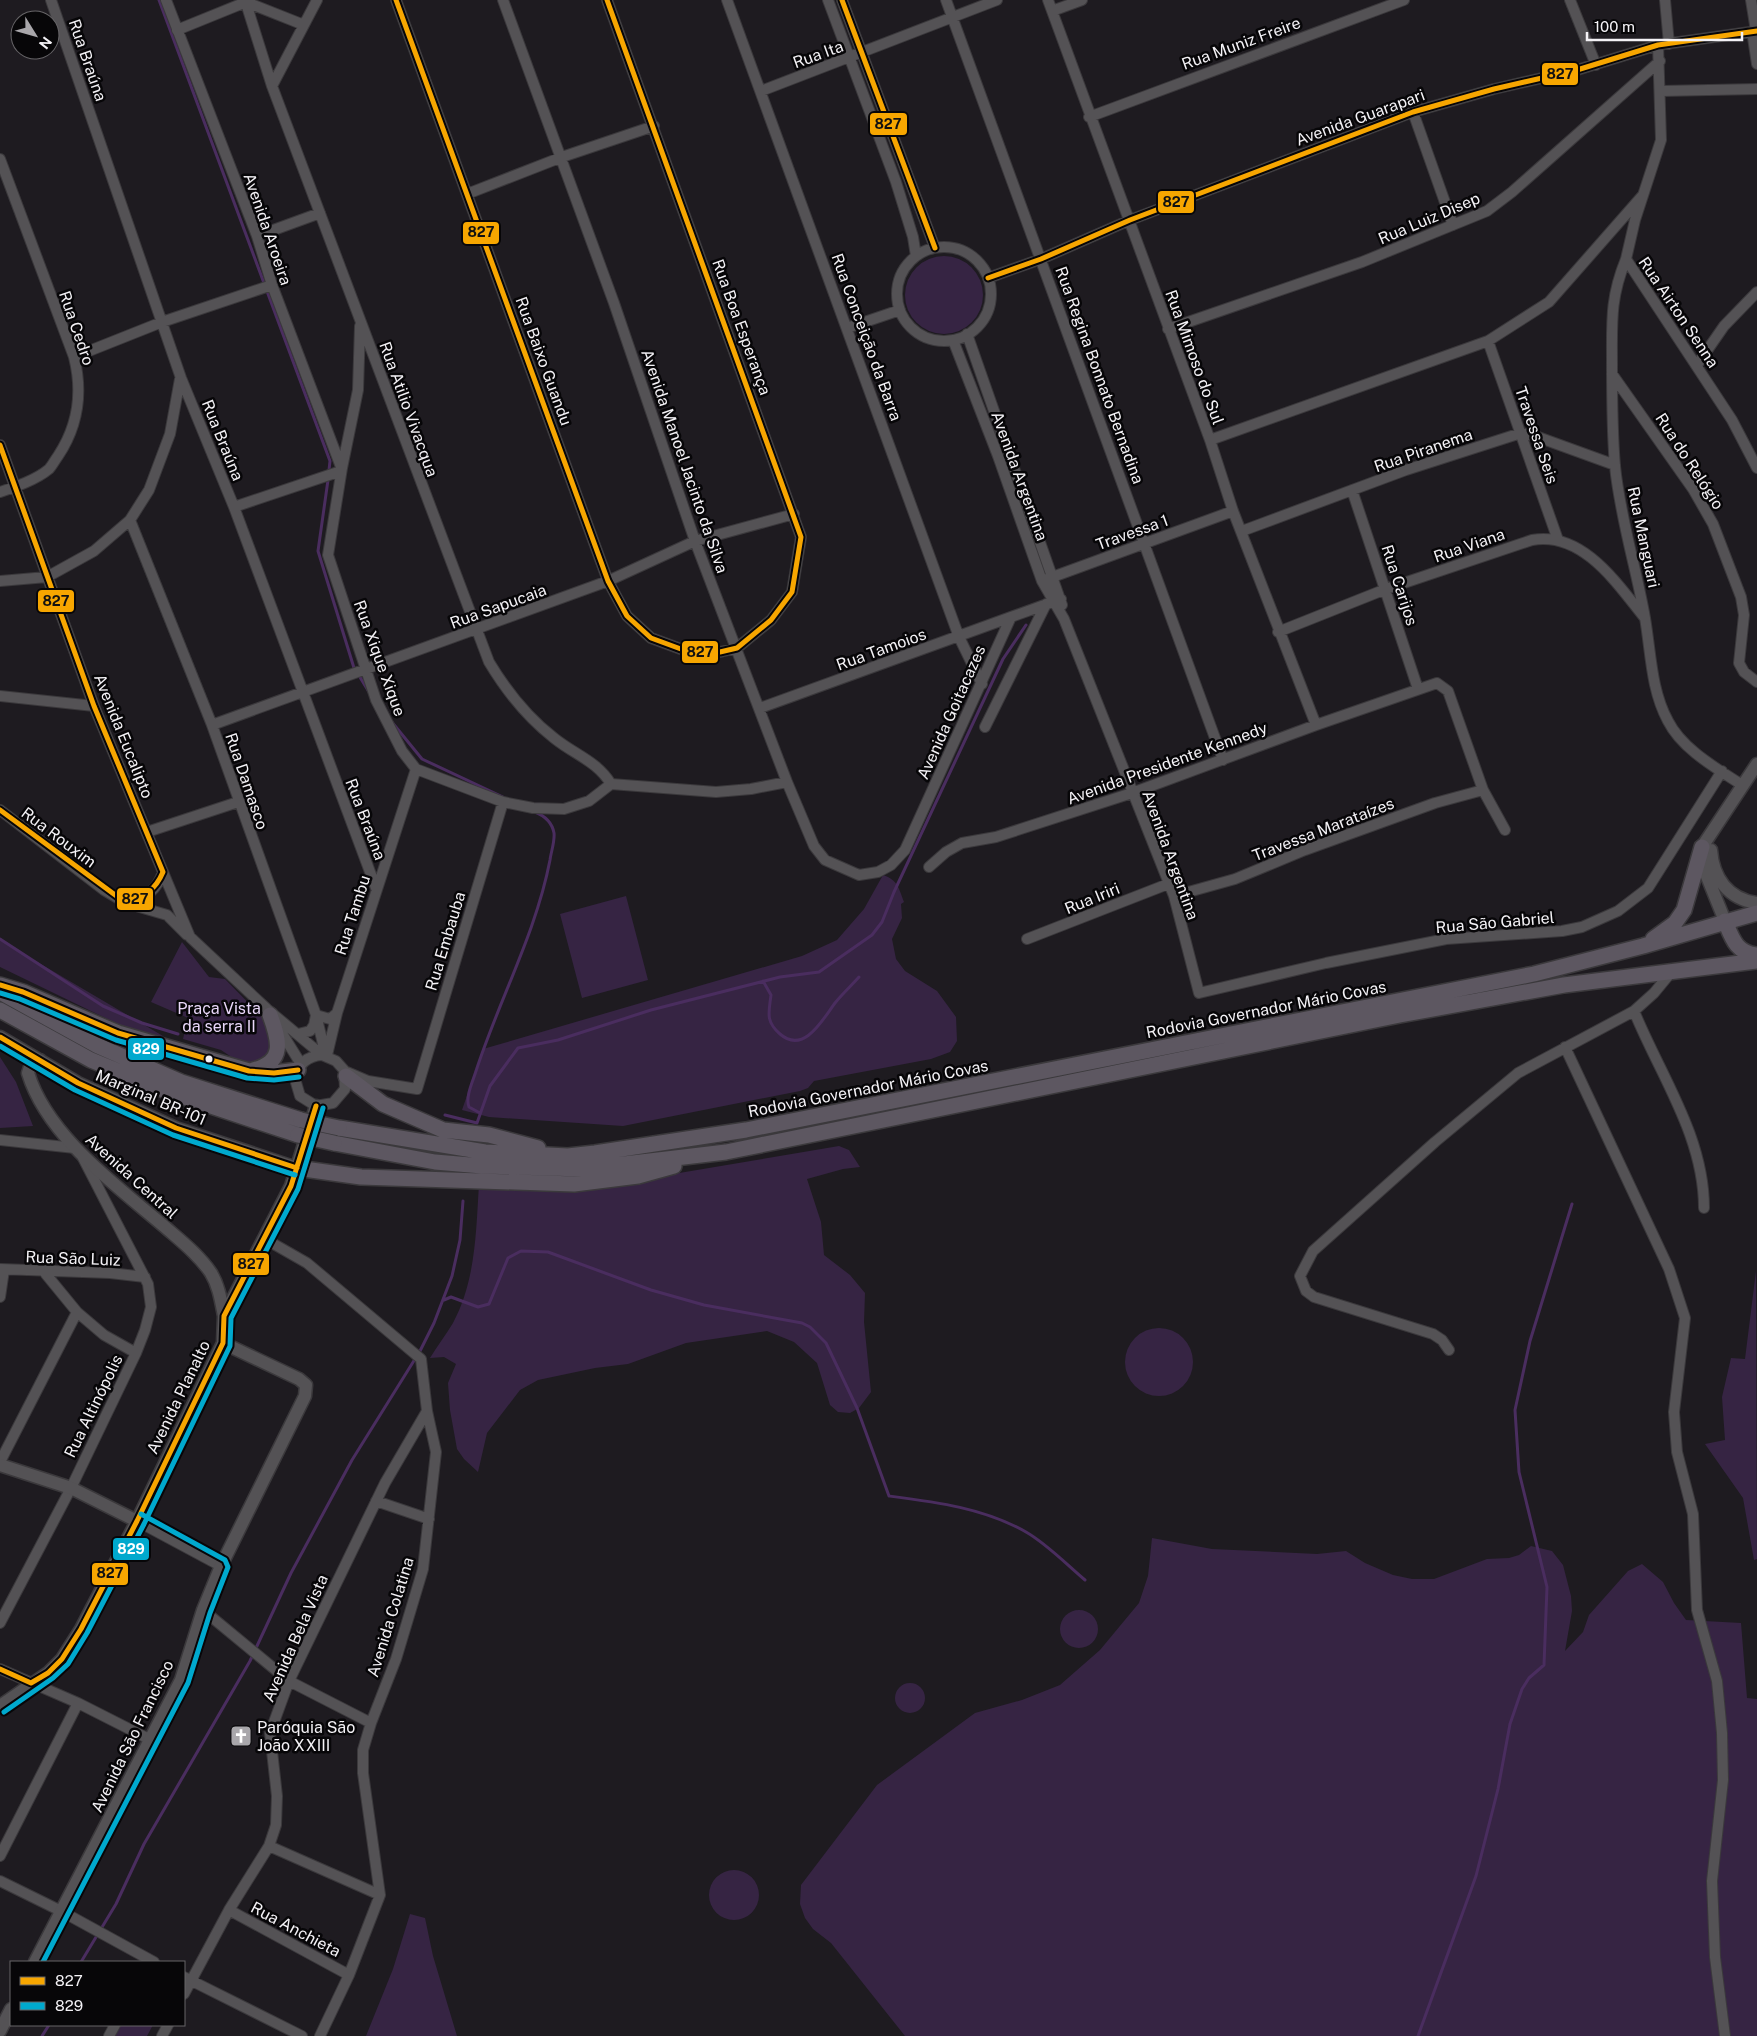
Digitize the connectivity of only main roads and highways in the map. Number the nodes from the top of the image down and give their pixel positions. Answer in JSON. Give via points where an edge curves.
{"nodes":[{"id":1,"x":1702,"y":847,"type":"road end"},
{"id":2,"x":1757,"y":913,"type":"edge"},
{"id":3,"x":1725,"y":921,"type":"junction"},
{"id":4,"x":1644,"y":946,"type":"junction"},
{"id":5,"x":1757,"y":955,"type":"edge"},
{"id":6,"x":1757,"y":961,"type":"edge"},
{"id":7,"x":0,"y":985,"type":"edge"},
{"id":8,"x":0,"y":992,"type":"edge"},
{"id":9,"x":0,"y":1010,"type":"edge"},
{"id":10,"x":269,"y":1012,"type":"road end"},
{"id":11,"x":299,"y":1067,"type":"road end"},
{"id":12,"x":249,"y":1071,"type":"junction"},
{"id":13,"x":345,"y":1073,"type":"road end"},
{"id":14,"x":299,"y":1127,"type":"junction"},
{"id":15,"x":568,"y":1156,"type":"junction"},
{"id":16,"x":482,"y":1166,"type":"junction"},
{"id":17,"x":297,"y":1168,"type":"road end"}],
"edges":[{"from":1,"to":4,"type":"main road","via":[[1684,910],[1675,923]]},
{"from":2,"to":3,"type":"main road","name":"Rodovia Governador Mário Covas"},
{"from":3,"to":4,"type":"main road","name":"Rodovia Governador Mário Covas"},
{"from":3,"to":5,"type":"main road","via":[[1738,948]]},
{"from":4,"to":15,"type":"main road","name":"Rodovia Governador Mário Covas","via":[[1534,974],[765,1127]]},
{"from":6,"to":16,"type":"main road","name":"Rodovia Governador Mário Covas","via":[[1564,985],[1400,1015],[726,1152],[582,1169]]},
{"from":7,"to":12,"type":"main road","via":[[118,1033]]},
{"from":8,"to":14,"type":"main road","name":"Rodovia Governador Mário Covas","via":[[96,1045]]},
{"from":9,"to":14,"type":"main road","name":"Rodovia Governador Mário Covas","via":[[91,1060],[166,1091]]},
{"from":10,"to":12,"type":"main road","via":[[279,1040],[278,1051],[262,1068]]},
{"from":11,"to":12,"type":"main road","via":[[274,1073]]},
{"from":13,"to":15,"type":"main road","via":[[383,1104],[443,1130],[489,1135]]},
{"from":14,"to":16,"type":"main road","name":"Rodovia Governador Mário Covas","bridge":true,"via":[[334,1144],[435,1162]]},
{"from":14,"to":16,"type":"main road","name":"Rodovia Governador Mário Covas","bridge":true,"via":[[339,1128],[440,1146]]},
{"from":15,"to":16,"type":"main road","name":"Rodovia Governador Mário Covas"},
{"from":16,"to":17,"type":"main road","via":[[432,1179],[361,1177]]}]}
